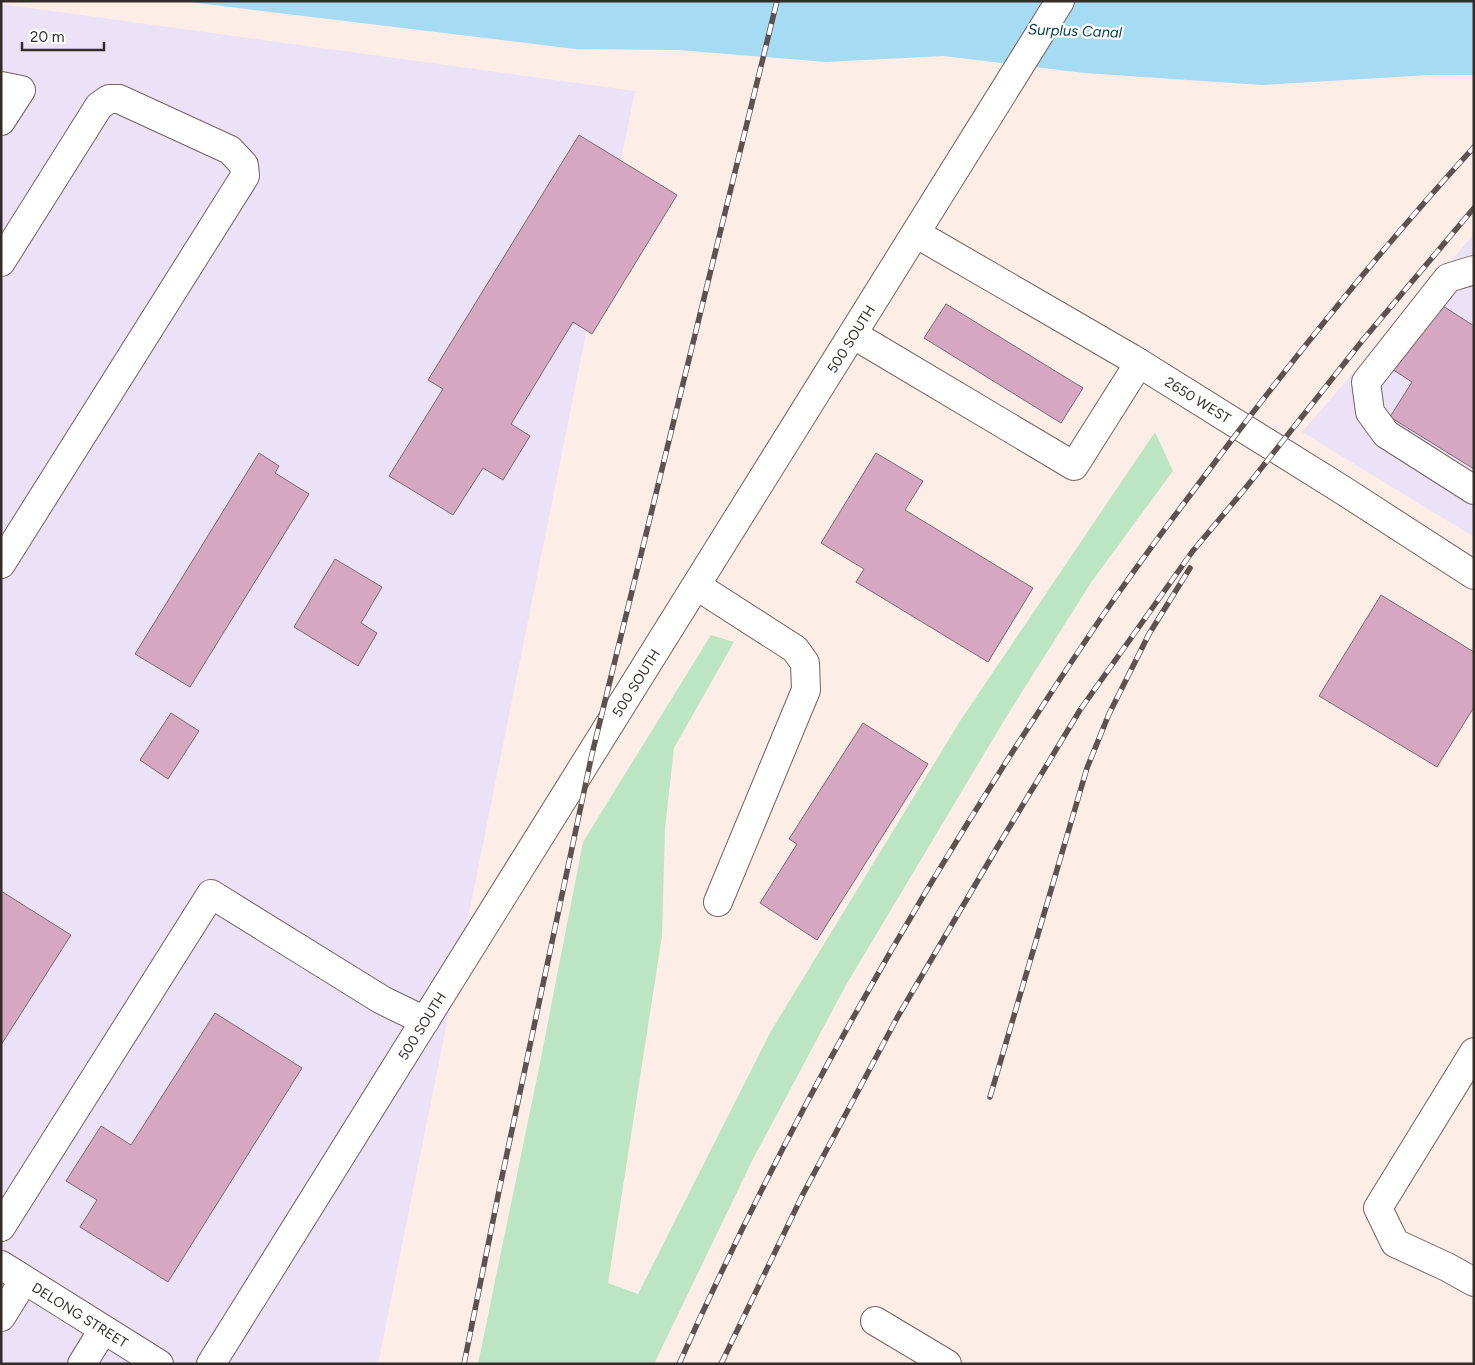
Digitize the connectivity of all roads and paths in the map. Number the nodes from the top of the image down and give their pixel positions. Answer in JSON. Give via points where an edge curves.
{"nodes":[{"id":1,"x":1060,"y":1,"type":"edge"},
{"id":2,"x":1,"y":86,"type":"edge"},
{"id":3,"x":1,"y":121,"type":"edge"},
{"id":4,"x":917,"y":234,"type":"junction"},
{"id":5,"x":1,"y":262,"type":"edge"},
{"id":6,"x":1474,"y":270,"type":"edge"},
{"id":7,"x":854,"y":335,"type":"junction"},
{"id":8,"x":1139,"y":363,"type":"junction"},
{"id":9,"x":1474,"y":490,"type":"edge"},
{"id":10,"x":1,"y":564,"type":"edge"},
{"id":11,"x":1474,"y":575,"type":"edge"},
{"id":12,"x":697,"y":586,"type":"junction"},
{"id":13,"x":718,"y":902,"type":"dead end"},
{"id":14,"x":425,"y":1021,"type":"junction"},
{"id":15,"x":1474,"y":1052,"type":"edge"},
{"id":16,"x":1,"y":1227,"type":"edge"},
{"id":17,"x":1,"y":1265,"type":"edge"},
{"id":18,"x":24,"y":1280,"type":"junction"},
{"id":19,"x":1474,"y":1282,"type":"edge"},
{"id":20,"x":1,"y":1317,"type":"edge"},
{"id":21,"x":875,"y":1321,"type":"dead end"},
{"id":22,"x":103,"y":1330,"type":"junction"},
{"id":23,"x":82,"y":1364,"type":"edge"},
{"id":24,"x":159,"y":1364,"type":"edge"},
{"id":25,"x":212,"y":1364,"type":"edge"},
{"id":26,"x":947,"y":1364,"type":"edge"}],
"edges":[{"from":1,"to":4,"type":"street","name":"500 SOUTH"},
{"from":2,"to":3,"type":"street","via":[[21,90]]},
{"from":4,"to":7,"type":"street","name":"500 SOUTH"},
{"from":4,"to":8,"type":"street","name":"2650 WEST"},
{"from":5,"to":10,"type":"street","via":[[99,106],[108,99],[119,99],[230,150],[244,165],[244,176]]},
{"from":6,"to":9,"type":"street","via":[[1448,278],[1366,382],[1370,412],[1386,434]]},
{"from":7,"to":8,"type":"street","via":[[1074,466]]},
{"from":7,"to":12,"type":"street","name":"500 SOUTH"},
{"from":8,"to":11,"type":"street","name":"2650 WEST"},
{"from":12,"to":13,"type":"street","via":[[795,649],[805,662],[806,690]]},
{"from":12,"to":14,"type":"street","name":"500 SOUTH"},
{"from":14,"to":16,"type":"street","via":[[382,1000],[211,894]]},
{"from":14,"to":25,"type":"street","name":"500 SOUTH"},
{"from":15,"to":19,"type":"street","via":[[1378,1208],[1395,1243]]},
{"from":17,"to":18,"type":"street","name":"DELONG STREET"},
{"from":18,"to":20,"type":"street"},
{"from":18,"to":22,"type":"street","name":"DELONG STREET"},
{"from":21,"to":26,"type":"street"},
{"from":22,"to":23,"type":"street"},
{"from":22,"to":24,"type":"street","name":"DELONG STREET"}]}
